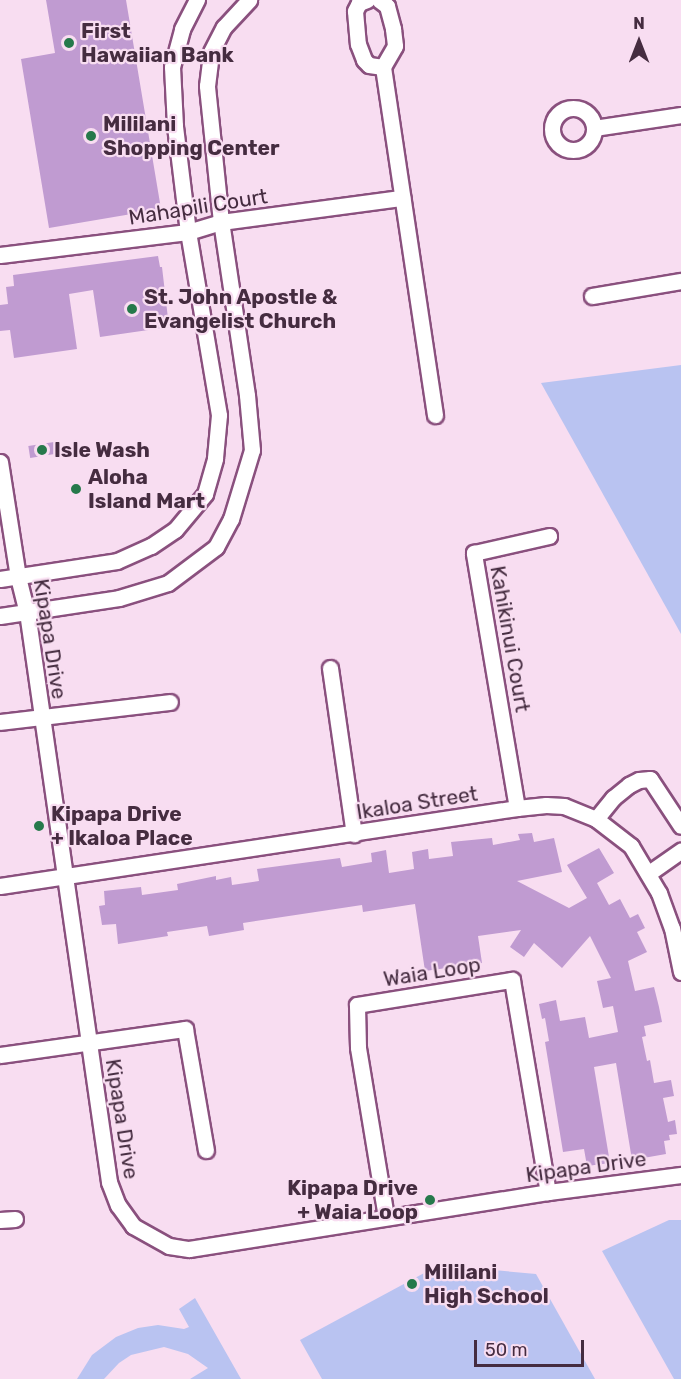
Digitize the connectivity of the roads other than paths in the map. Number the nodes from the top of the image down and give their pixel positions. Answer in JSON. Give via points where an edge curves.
{"nodes":[{"id":1,"x":197,"y":0,"type":"edge"},
{"id":2,"x":249,"y":0,"type":"edge"},
{"id":3,"x":367,"y":0,"type":"edge"},
{"id":4,"x":379,"y":0,"type":"edge"},
{"id":5,"x":383,"y":67,"type":"junction"},
{"id":6,"x":681,"y":115,"type":"edge"},
{"id":7,"x":594,"y":128,"type":"dead end"},
{"id":8,"x":402,"y":198,"type":"junction"},
{"id":9,"x":221,"y":222,"type":"junction"},
{"id":10,"x":188,"y":232,"type":"junction"},
{"id":11,"x":0,"y":255,"type":"edge"},
{"id":12,"x":681,"y":281,"type":"edge"},
{"id":13,"x":592,"y":296,"type":"dead end"},
{"id":14,"x":435,"y":415,"type":"dead end"},
{"id":15,"x":0,"y":462,"type":"edge"},
{"id":16,"x":549,"y":536,"type":"dead end"},
{"id":17,"x":18,"y":577,"type":"junction"},
{"id":18,"x":0,"y":579,"type":"edge"},
{"id":19,"x":27,"y":612,"type":"junction"},
{"id":20,"x":0,"y":616,"type":"edge"},
{"id":21,"x":330,"y":668,"type":"dead end"},
{"id":22,"x":170,"y":702,"type":"dead end"},
{"id":23,"x":41,"y":716,"type":"junction"},
{"id":24,"x":0,"y":722,"type":"edge"},
{"id":25,"x":517,"y":808,"type":"junction"},
{"id":26,"x":597,"y":819,"type":"junction"},
{"id":27,"x":681,"y":826,"type":"edge"},
{"id":28,"x":354,"y":834,"type":"junction"},
{"id":29,"x":681,"y":851,"type":"edge"},
{"id":30,"x":649,"y":873,"type":"junction"},
{"id":31,"x":64,"y":877,"type":"junction"},
{"id":32,"x":0,"y":886,"type":"edge"},
{"id":33,"x":681,"y":972,"type":"edge"},
{"id":34,"x":88,"y":1042,"type":"junction"},
{"id":35,"x":0,"y":1055,"type":"edge"},
{"id":36,"x":206,"y":1150,"type":"dead end"},
{"id":37,"x":681,"y":1175,"type":"edge"},
{"id":38,"x":548,"y":1192,"type":"junction"},
{"id":39,"x":386,"y":1217,"type":"junction"}],
"edges":[{"from":1,"to":10,"type":"street","via":[[182,29],[172,67]]},
{"from":2,"to":9,"type":"street","via":[[224,27],[211,52],[208,75]]},
{"from":3,"to":5,"type":"street","via":[[359,3],[355,11],[358,44],[369,66]]},
{"from":4,"to":5,"type":"street","via":[[387,6],[395,45]]},
{"from":5,"to":8,"type":"street"},
{"from":6,"to":7,"type":"street"},
{"from":8,"to":9,"type":"street","name":"Mahapili Court"},
{"from":8,"to":14,"type":"street"},
{"from":9,"to":10,"type":"street","name":"Mahapili Court"},
{"from":9,"to":19,"type":"street","via":[[252,450],[231,519],[216,547],[168,583],[119,598]]},
{"from":10,"to":11,"type":"street","name":"Mahapili Court"},
{"from":10,"to":17,"type":"street","via":[[219,415],[215,458],[205,494],[176,530],[151,546],[117,561]]},
{"from":12,"to":13,"type":"street"},
{"from":15,"to":17,"type":"street","name":"Kipapa Drive"},
{"from":16,"to":25,"type":"street","name":"Kahikinui Court","via":[[474,553]]},
{"from":17,"to":18,"type":"street"},
{"from":17,"to":19,"type":"street","name":"Kipapa Drive"},
{"from":19,"to":20,"type":"street"},
{"from":19,"to":23,"type":"street","name":"Kipapa Drive"},
{"from":21,"to":28,"type":"street"},
{"from":22,"to":23,"type":"street"},
{"from":23,"to":24,"type":"street"},
{"from":23,"to":31,"type":"street","name":"Kipapa Drive"},
{"from":25,"to":26,"type":"street","name":"Ikaloa Street","via":[[564,806]]},
{"from":25,"to":28,"type":"street","name":"Ikaloa Street"},
{"from":26,"to":27,"type":"street","via":[[613,798],[639,780],[650,778]]},
{"from":26,"to":30,"type":"street","name":"Ikaloa Street","via":[[631,846]]},
{"from":28,"to":31,"type":"street","name":"Ikaloa Street"},
{"from":29,"to":30,"type":"street"},
{"from":30,"to":33,"type":"street","name":"Ikaloa Street","via":[[672,928]]},
{"from":31,"to":32,"type":"street","name":"Ikaloa Street"},
{"from":31,"to":34,"type":"street","name":"Kipapa Drive"},
{"from":34,"to":35,"type":"street"},
{"from":34,"to":36,"type":"street","via":[[185,1029]]},
{"from":34,"to":39,"type":"street","name":"Kipapa Drive","via":[[109,1182],[118,1205],[133,1226],[169,1246],[189,1250]]},
{"from":37,"to":38,"type":"street","name":"Kipapa Drive"},
{"from":38,"to":39,"type":"street","name":"Kipapa Drive"},
{"from":38,"to":39,"type":"street","name":"Waia Loop","via":[[512,980],[357,1005],[358,1047]]}]}
